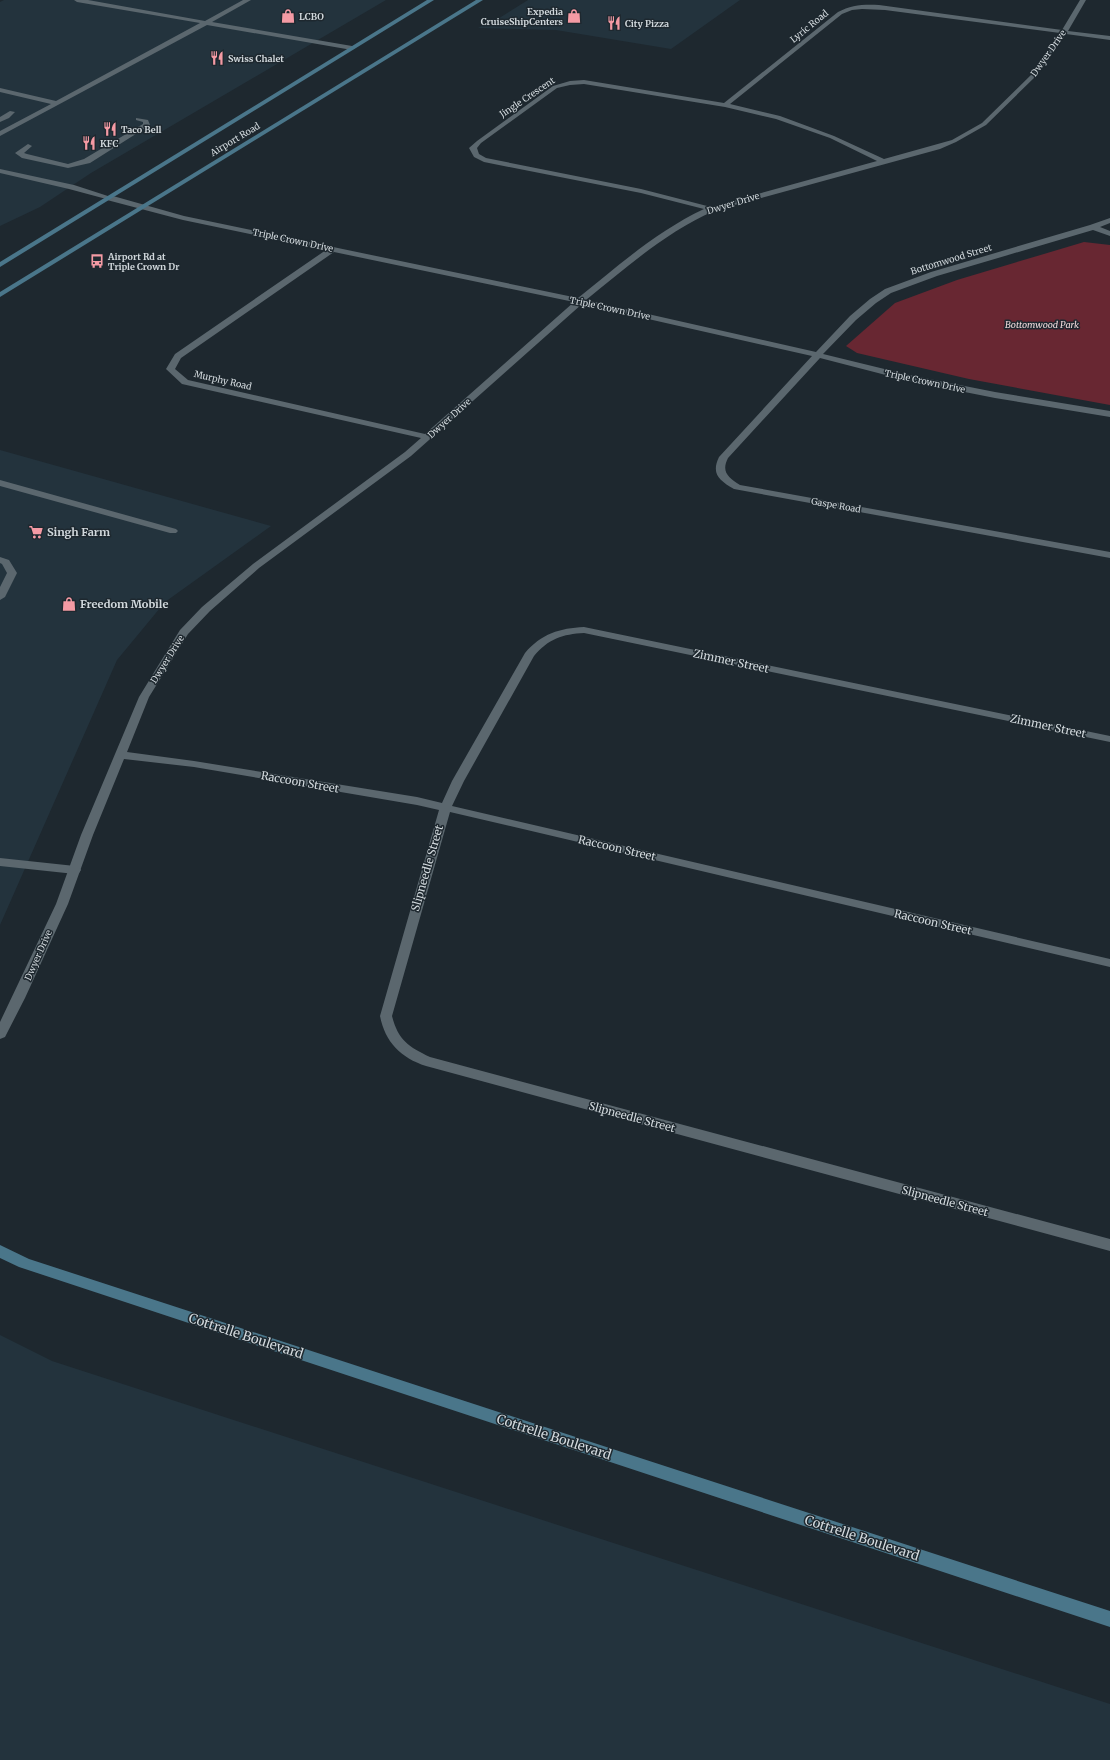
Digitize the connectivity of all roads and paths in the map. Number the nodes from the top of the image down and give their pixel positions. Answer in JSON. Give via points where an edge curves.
{"nodes":[{"id":1,"x":77,"y":0,"type":"edge"},
{"id":2,"x":248,"y":0,"type":"edge"},
{"id":3,"x":431,"y":0,"type":"edge"},
{"id":4,"x":480,"y":0,"type":"edge"},
{"id":5,"x":1083,"y":0,"type":"edge"},
{"id":6,"x":206,"y":22,"type":"junction"},
{"id":7,"x":1064,"y":32,"type":"junction"},
{"id":8,"x":1110,"y":38,"type":"edge"},
{"id":9,"x":352,"y":48,"type":"junction"},
{"id":10,"x":0,"y":90,"type":"edge"},
{"id":11,"x":56,"y":103,"type":"junction"},
{"id":12,"x":725,"y":105,"type":"junction"},
{"id":13,"x":12,"y":112,"type":"dead end"},
{"id":14,"x":138,"y":119,"type":"dead end"},
{"id":15,"x":0,"y":120,"type":"edge"},
{"id":16,"x":0,"y":134,"type":"edge"},
{"id":17,"x":28,"y":146,"type":"dead end"},
{"id":18,"x":884,"y":162,"type":"junction"},
{"id":19,"x":0,"y":171,"type":"edge"},
{"id":20,"x":110,"y":198,"type":"junction"},
{"id":21,"x":142,"y":207,"type":"junction"},
{"id":22,"x":711,"y":209,"type":"junction"},
{"id":23,"x":1110,"y":220,"type":"edge"},
{"id":24,"x":1093,"y":227,"type":"junction"},
{"id":25,"x":1110,"y":234,"type":"edge"},
{"id":26,"x":333,"y":249,"type":"junction"},
{"id":27,"x":0,"y":265,"type":"edge"},
{"id":28,"x":0,"y":295,"type":"edge"},
{"id":29,"x":580,"y":301,"type":"junction"},
{"id":30,"x":818,"y":354,"type":"junction"},
{"id":31,"x":1110,"y":414,"type":"edge"},
{"id":32,"x":428,"y":437,"type":"junction"},
{"id":33,"x":0,"y":483,"type":"edge"},
{"id":34,"x":173,"y":531,"type":"dead end"},
{"id":35,"x":1110,"y":556,"type":"edge"},
{"id":36,"x":0,"y":560,"type":"edge"},
{"id":37,"x":0,"y":597,"type":"edge"},
{"id":38,"x":1110,"y":739,"type":"edge"},
{"id":39,"x":121,"y":755,"type":"junction"},
{"id":40,"x":445,"y":808,"type":"junction"},
{"id":41,"x":0,"y":862,"type":"edge"},
{"id":42,"x":76,"y":870,"type":"junction"},
{"id":43,"x":1110,"y":964,"type":"edge"},
{"id":44,"x":0,"y":1034,"type":"edge"},
{"id":45,"x":1110,"y":1245,"type":"edge"},
{"id":46,"x":0,"y":1251,"type":"edge"},
{"id":47,"x":1110,"y":1619,"type":"edge"}],
"edges":[{"from":1,"to":6,"type":"street"},
{"from":2,"to":6,"type":"street"},
{"from":3,"to":9,"type":"main road","name":"Airport Road"},
{"from":4,"to":21,"type":"main road","name":"Airport Road"},
{"from":5,"to":7,"type":"street","name":"Dwyer Drive"},
{"from":6,"to":9,"type":"street"},
{"from":6,"to":11,"type":"street"},
{"from":7,"to":8,"type":"street"},
{"from":7,"to":12,"type":"street","name":"Lyric Road","via":[[869,6],[852,8],[840,14]]},
{"from":7,"to":18,"type":"street","name":"Dwyer Drive","via":[[1034,75],[984,124],[954,141]]},
{"from":9,"to":20,"type":"main road","name":"Airport Road"},
{"from":10,"to":11,"type":"street"},
{"from":11,"to":16,"type":"street"},
{"from":12,"to":18,"type":"street","name":"Jingle Crescent","via":[[772,115],[799,124]]},
{"from":12,"to":22,"type":"street","name":"Jingle Crescent","via":[[599,84],[570,83],[555,87],[473,148],[473,152],[484,160],[641,191]]},
{"from":13,"to":15,"type":"street"},
{"from":14,"to":17,"type":"street","via":[[146,121],[147,125],[76,165],[68,166],[19,153]]},
{"from":18,"to":22,"type":"street","name":"Dwyer Drive"},
{"from":19,"to":20,"type":"street","name":"Triple Crown Drive"},
{"from":20,"to":21,"type":"street","name":"Triple Crown Drive"},
{"from":20,"to":27,"type":"main road","name":"Airport Road"},
{"from":21,"to":26,"type":"street","name":"Triple Crown Drive"},
{"from":21,"to":28,"type":"main road","name":"Airport Road"},
{"from":22,"to":29,"type":"street","name":"Dwyer Drive","via":[[661,236]]},
{"from":23,"to":24,"type":"street","name":"Bottomwood Street"},
{"from":24,"to":25,"type":"street"},
{"from":24,"to":30,"type":"street","name":"Bottomwood Street","via":[[934,274],[888,291],[853,318]]},
{"from":26,"to":29,"type":"street","name":"Triple Crown Drive"},
{"from":26,"to":32,"type":"street","name":"Murphy Road","via":[[178,356],[170,369],[185,382]]},
{"from":29,"to":30,"type":"street","name":"Triple Crown Drive"},
{"from":29,"to":32,"type":"street","name":"Dwyer Drive"},
{"from":30,"to":31,"type":"street","name":"Triple Crown Drive","via":[[946,386]]},
{"from":30,"to":35,"type":"street","name":"Gaspe Road","via":[[724,457],[720,471],[725,480],[738,487],[761,492]]},
{"from":32,"to":39,"type":"street","name":"Dwyer Drive","via":[[256,566],[206,609],[184,632],[144,696]]},
{"from":33,"to":34,"type":"street"},
{"from":36,"to":37,"type":"street","via":[[6,562],[12,573]]},
{"from":38,"to":40,"type":"street","name":"Zimmer Street","via":[[584,630],[570,631],[549,637],[529,655]]},
{"from":39,"to":40,"type":"street","name":"Raccoon Street","via":[[194,764],[417,801]]},
{"from":39,"to":42,"type":"street","name":"Dwyer Drive","via":[[87,835]]},
{"from":40,"to":43,"type":"street","name":"Raccoon Street"},
{"from":40,"to":45,"type":"street","name":"Slipneedle Street","via":[[386,1016],[393,1039],[405,1051],[426,1061]]},
{"from":41,"to":42,"type":"street"},
{"from":42,"to":44,"type":"street","name":"Dwyer Drive","via":[[19,998]]},
{"from":46,"to":47,"type":"main road","name":"Cottrelle Boulevard","via":[[24,1263]]}]}
